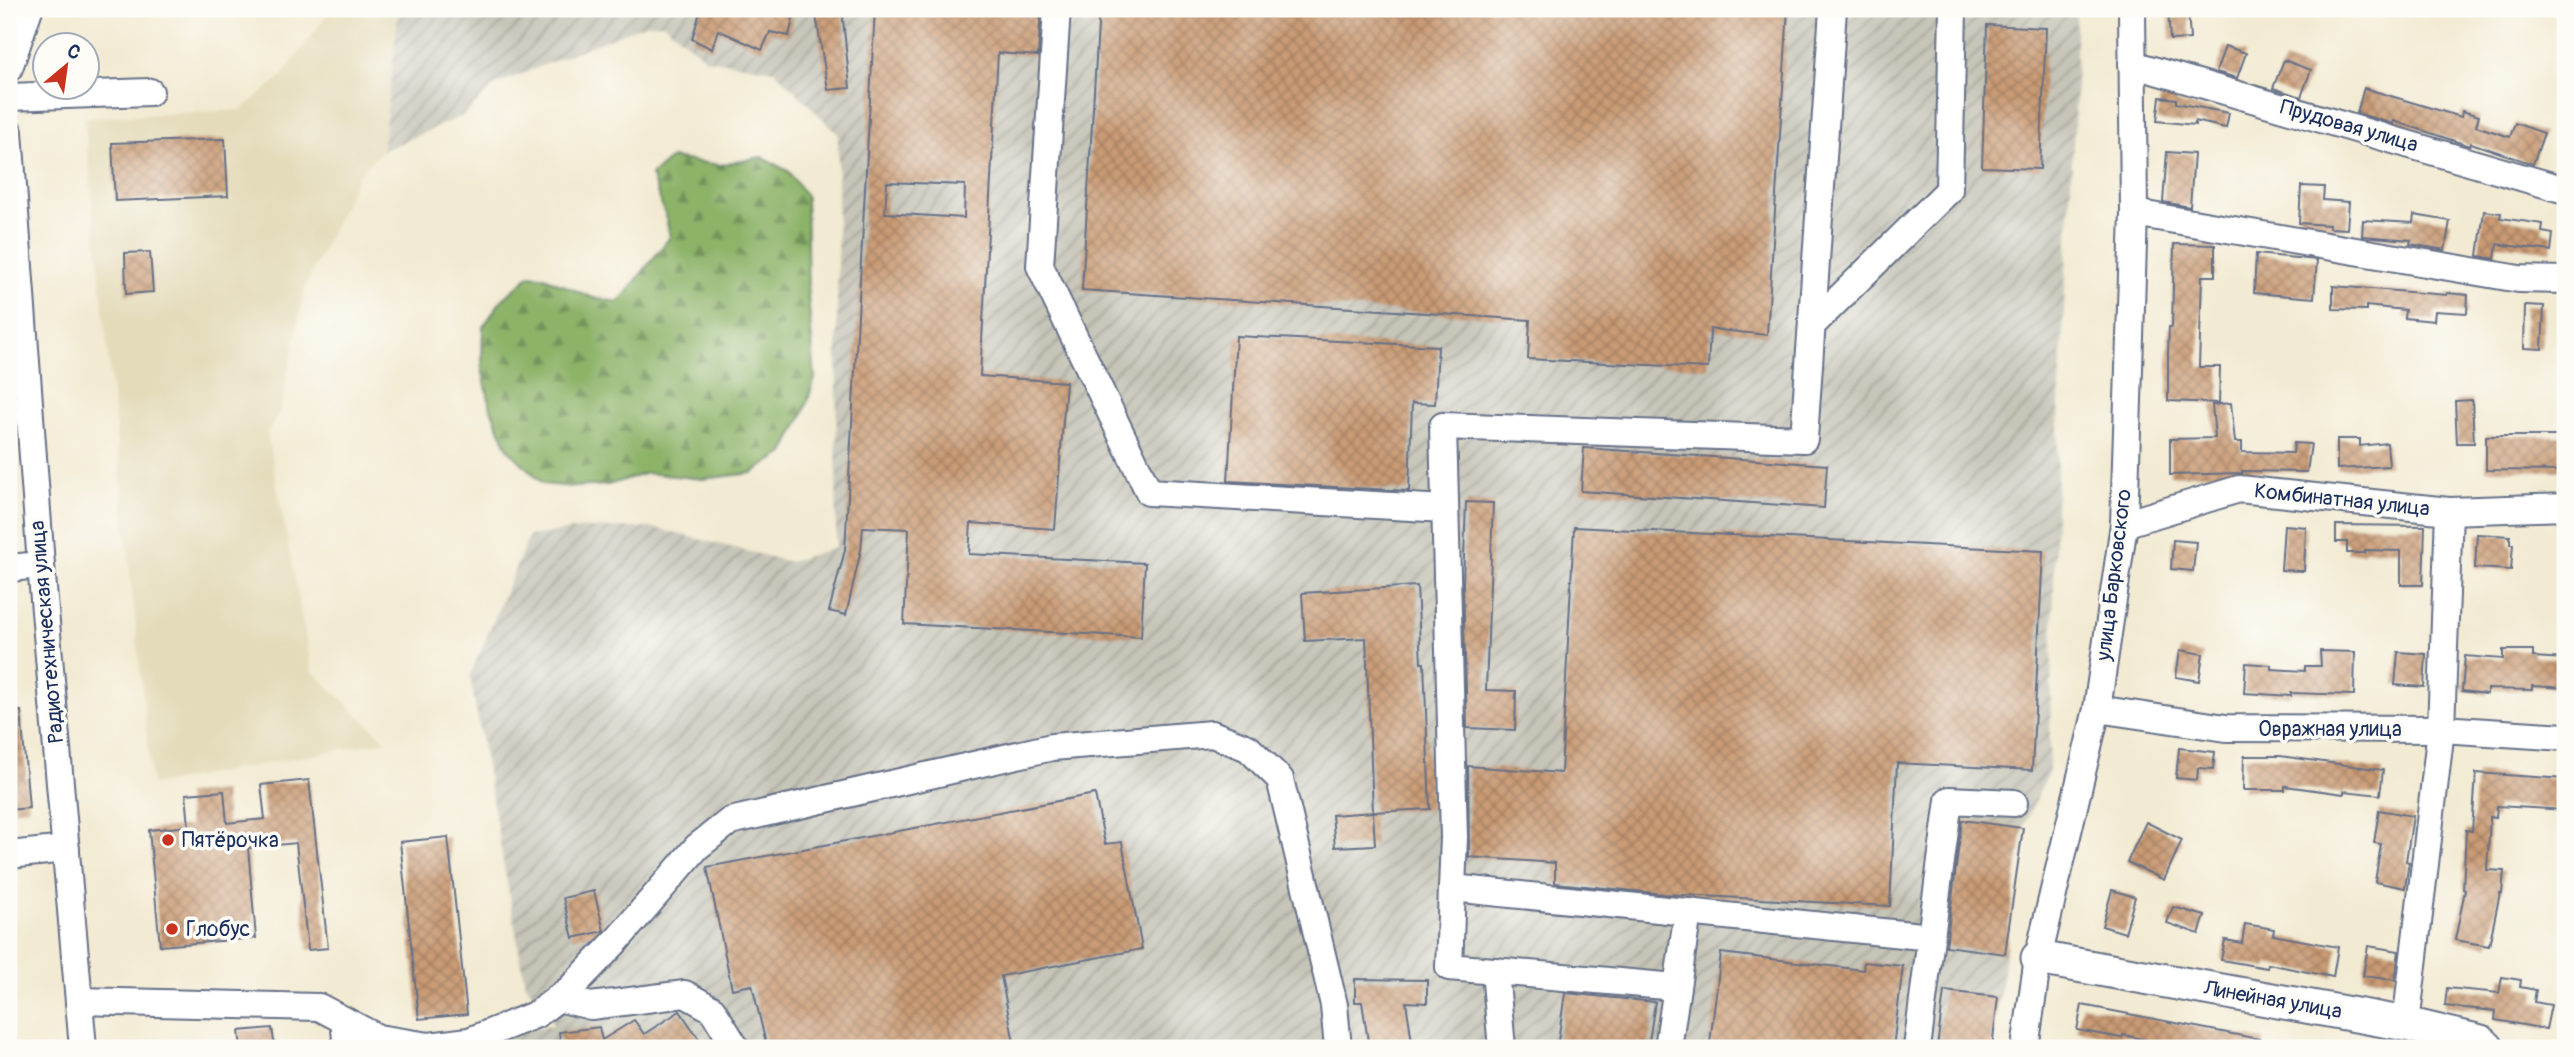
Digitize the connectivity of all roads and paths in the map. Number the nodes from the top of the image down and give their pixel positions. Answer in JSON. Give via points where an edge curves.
{"nodes":[{"id":1,"x":29,"y":9,"type":"edge"},
{"id":2,"x":1056,"y":9,"type":"edge"},
{"id":3,"x":1833,"y":9,"type":"edge"},
{"id":4,"x":1953,"y":9,"type":"edge"},
{"id":5,"x":2132,"y":9,"type":"edge"},
{"id":6,"x":2132,"y":64,"type":"junction"},
{"id":7,"x":9,"y":68,"type":"edge"},
{"id":8,"x":150,"y":92,"type":"dead end"},
{"id":9,"x":9,"y":97,"type":"edge"},
{"id":10,"x":9,"y":132,"type":"edge"},
{"id":11,"x":2565,"y":190,"type":"edge"},
{"id":12,"x":2134,"y":213,"type":"junction"},
{"id":13,"x":2565,"y":280,"type":"edge"},
{"id":14,"x":1812,"y":326,"type":"junction"},
{"id":15,"x":2565,"y":507,"type":"edge"},
{"id":16,"x":1445,"y":509,"type":"junction"},
{"id":17,"x":2449,"y":511,"type":"junction"},
{"id":18,"x":2124,"y":524,"type":"junction"},
{"id":19,"x":41,"y":565,"type":"junction"},
{"id":20,"x":9,"y":568,"type":"edge"},
{"id":21,"x":2096,"y":709,"type":"junction"},
{"id":22,"x":2441,"y":729,"type":"junction"},
{"id":23,"x":2565,"y":737,"type":"edge"},
{"id":24,"x":2014,"y":803,"type":"dead end"},
{"id":25,"x":66,"y":849,"type":"junction"},
{"id":26,"x":9,"y":855,"type":"edge"},
{"id":27,"x":1452,"y":888,"type":"junction"},
{"id":28,"x":1688,"y":912,"type":"junction"},
{"id":29,"x":1931,"y":937,"type":"junction"},
{"id":30,"x":2038,"y":958,"type":"junction"},
{"id":31,"x":1495,"y":971,"type":"junction"},
{"id":32,"x":1676,"y":987,"type":"junction"},
{"id":33,"x":558,"y":998,"type":"junction"},
{"id":34,"x":79,"y":1001,"type":"junction"},
{"id":35,"x":344,"y":1020,"type":"junction"},
{"id":36,"x":2406,"y":1024,"type":"junction"},
{"id":37,"x":2492,"y":1046,"type":"edge"},
{"id":38,"x":83,"y":1048,"type":"edge"},
{"id":39,"x":347,"y":1048,"type":"edge"},
{"id":40,"x":736,"y":1048,"type":"edge"},
{"id":41,"x":1338,"y":1048,"type":"edge"},
{"id":42,"x":1502,"y":1048,"type":"edge"},
{"id":43,"x":1668,"y":1048,"type":"edge"},
{"id":44,"x":1917,"y":1048,"type":"edge"},
{"id":45,"x":2025,"y":1048,"type":"edge"}],
"edges":[{"from":1,"to":7,"type":"street"},
{"from":2,"to":16,"type":"street","via":[[1040,266],[1149,492]]},
{"from":3,"to":14,"type":"street"},
{"from":4,"to":14,"type":"street","via":[[1949,190]]},
{"from":5,"to":6,"type":"street","name":"улица Барковского"},
{"from":6,"to":11,"type":"street","name":"Прудовая улица"},
{"from":6,"to":12,"type":"street","name":"улица Барковского"},
{"from":8,"to":9,"type":"street"},
{"from":10,"to":19,"type":"street","name":"Радиотехническая улица"},
{"from":12,"to":13,"type":"street","via":[[2519,279]]},
{"from":12,"to":18,"type":"street","name":"улица Барковского"},
{"from":14,"to":16,"type":"street","via":[[1804,439],[1443,426]]},
{"from":15,"to":17,"type":"street","name":"Комбинатная улица"},
{"from":16,"to":27,"type":"street"},
{"from":17,"to":18,"type":"street","name":"Комбинатная улица","via":[[2239,489]]},
{"from":17,"to":22,"type":"street"},
{"from":18,"to":21,"type":"street","name":"улица Барковского"},
{"from":19,"to":20,"type":"street"},
{"from":19,"to":25,"type":"street","name":"Радиотехническая улица"},
{"from":21,"to":22,"type":"street","name":"Овражная улица","via":[[2227,728]]},
{"from":21,"to":30,"type":"street","name":"улица Барковского"},
{"from":22,"to":23,"type":"street","name":"Овражная улица"},
{"from":22,"to":36,"type":"street"},
{"from":24,"to":29,"type":"street","via":[[1950,800]]},
{"from":25,"to":26,"type":"street"},
{"from":25,"to":34,"type":"street","name":"Радиотехническая улица"},
{"from":27,"to":28,"type":"street"},
{"from":27,"to":31,"type":"street","via":[[1449,967]]},
{"from":28,"to":29,"type":"street"},
{"from":28,"to":32,"type":"street"},
{"from":29,"to":44,"type":"street"},
{"from":30,"to":36,"type":"main road","name":"Линейная улица"},
{"from":30,"to":45,"type":"street","name":"улица Барковского"},
{"from":31,"to":32,"type":"street"},
{"from":31,"to":42,"type":"street"},
{"from":32,"to":43,"type":"street"},
{"from":33,"to":35,"type":"street","via":[[537,1014],[469,1041],[429,1046],[378,1038]]},
{"from":33,"to":40,"type":"street","via":[[592,1006],[685,994],[712,1009]]},
{"from":33,"to":41,"type":"street","via":[[618,939],[697,847],[730,821],[1052,747],[1212,734],[1248,748],[1280,779],[1334,1005]]},
{"from":34,"to":35,"type":"street","via":[[319,1007]]},
{"from":34,"to":38,"type":"street","name":"Радиотехническая улица"},
{"from":35,"to":39,"type":"street"},
{"from":36,"to":37,"type":"main road","name":"Линейная улица"}]}
